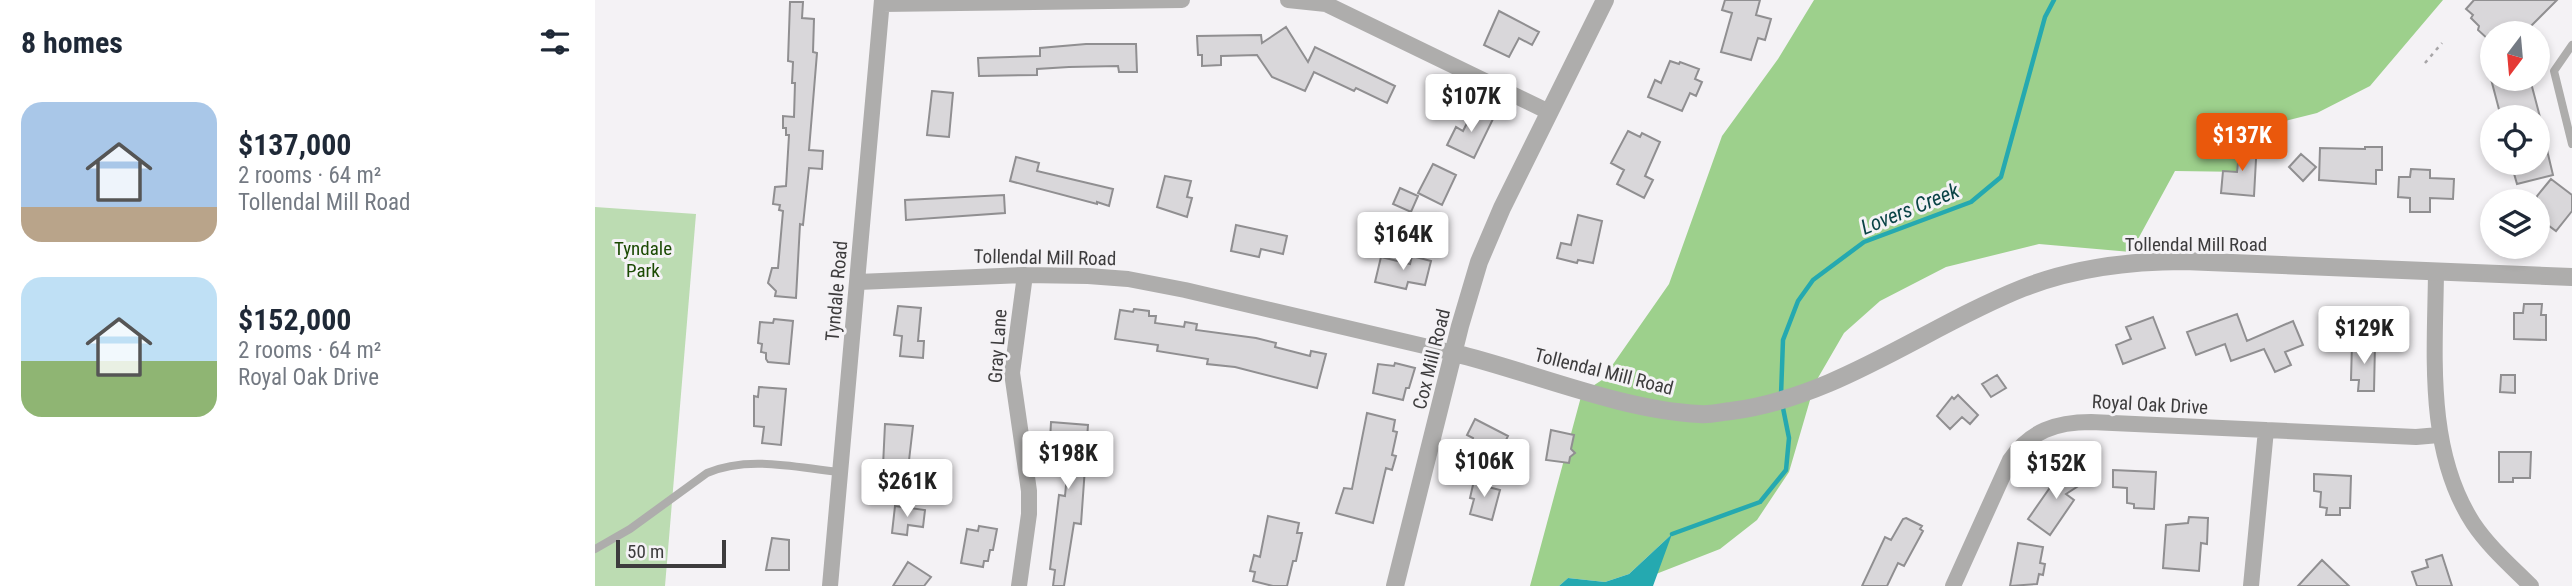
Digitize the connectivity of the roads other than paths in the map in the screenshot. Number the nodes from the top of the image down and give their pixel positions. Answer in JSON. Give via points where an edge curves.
{"nodes":[{"id":1,"x":1182,"y":0,"type":"edge"},
{"id":2,"x":1289,"y":0,"type":"edge"},
{"id":3,"x":1605,"y":0,"type":"edge"},
{"id":4,"x":882,"y":2,"type":"edge"},
{"id":5,"x":2572,"y":44,"type":"edge"},
{"id":6,"x":1549,"y":111,"type":"junction"},
{"id":7,"x":2572,"y":145,"type":"edge"},
{"id":8,"x":2436,"y":273,"type":"junction"},
{"id":9,"x":1025,"y":275,"type":"junction"},
{"id":10,"x":2572,"y":276,"type":"edge"},
{"id":11,"x":858,"y":282,"type":"junction"},
{"id":12,"x":1454,"y":353,"type":"junction"},
{"id":13,"x":2266,"y":430,"type":"junction"},
{"id":14,"x":2439,"y":435,"type":"junction"},
{"id":15,"x":840,"y":472,"type":"junction"},
{"id":16,"x":595,"y":549,"type":"edge"},
{"id":17,"x":830,"y":586,"type":"edge"},
{"id":18,"x":1019,"y":586,"type":"edge"},
{"id":19,"x":1395,"y":586,"type":"edge"},
{"id":20,"x":1953,"y":586,"type":"edge"},
{"id":21,"x":2251,"y":586,"type":"edge"},
{"id":22,"x":2531,"y":586,"type":"edge"}],
"edges":[{"from":1,"to":4,"type":"street"},
{"from":2,"to":6,"type":"street","via":[[1326,4]]},
{"from":3,"to":6,"type":"street","name":"Cox Mill Road"},
{"from":4,"to":11,"type":"street","name":"Tyndale Road"},
{"from":5,"to":7,"type":"lane","via":[[2554,71]]},
{"from":6,"to":12,"type":"street","name":"Cox Mill Road","via":[[1479,262]]},
{"from":8,"to":10,"type":"street","name":"Tollendal Mill Road"},
{"from":8,"to":12,"type":"street","name":"Tollendal Mill Road","via":[[2173,261],[2085,270],[2010,294],[1809,392],[1754,408],[1701,414],[1642,405]]},
{"from":8,"to":14,"type":"street"},
{"from":9,"to":11,"type":"street","name":"Tollendal Mill Road"},
{"from":9,"to":12,"type":"street","name":"Tollendal Mill Road","via":[[1128,279],[1185,289]]},
{"from":9,"to":18,"type":"street","name":"Gray Lane","via":[[1012,373],[1029,491]]},
{"from":11,"to":15,"type":"street","name":"Tyndale Road"},
{"from":12,"to":19,"type":"street","name":"Cox Mill Road"},
{"from":13,"to":14,"type":"street","name":"Royal Oak Drive"},
{"from":13,"to":20,"type":"street","name":"Royal Oak Drive","via":[[2072,422],[2045,429],[2024,442],[2010,460]]},
{"from":13,"to":21,"type":"street"},
{"from":14,"to":22,"type":"street","via":[[2469,516]]},
{"from":15,"to":16,"type":"lane","via":[[748,463],[717,468]]},
{"from":15,"to":17,"type":"street","name":"Tyndale Road"}]}
